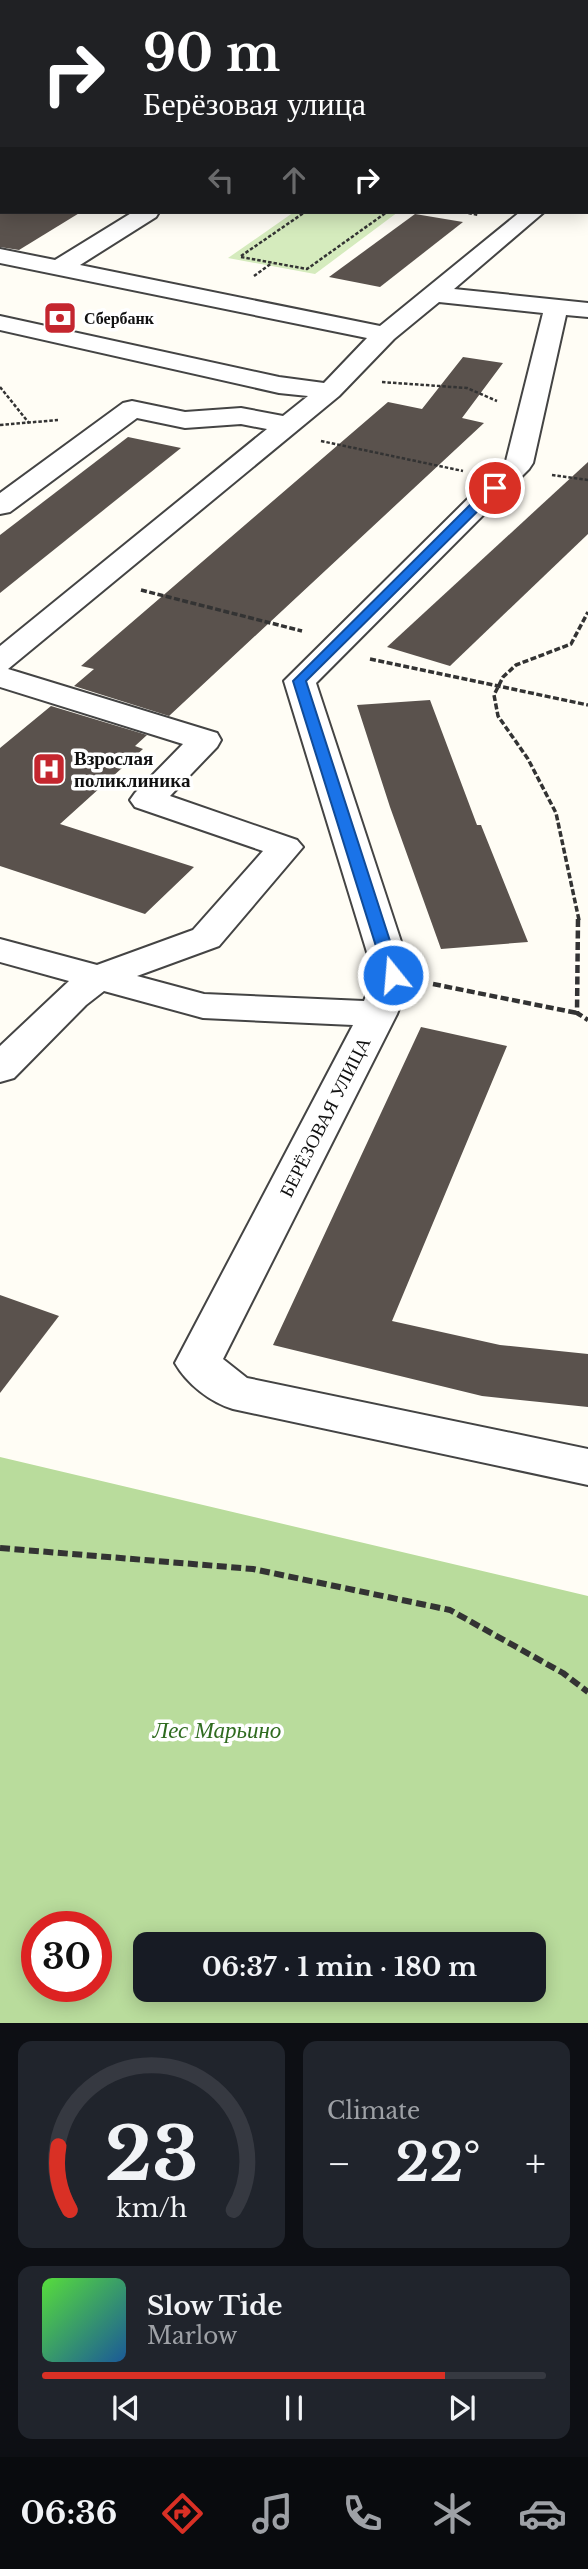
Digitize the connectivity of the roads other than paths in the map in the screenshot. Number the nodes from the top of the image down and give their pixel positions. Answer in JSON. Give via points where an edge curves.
{"nodes":[{"id":1,"x":145,"y":214,"type":"edge"},
{"id":2,"x":531,"y":214,"type":"edge"},
{"id":3,"x":0,"y":256,"type":"edge"},
{"id":4,"x":60,"y":268,"type":"junction"},
{"id":5,"x":433,"y":294,"type":"junction"},
{"id":6,"x":572,"y":308,"type":"edge"},
{"id":7,"x":0,"y":323,"type":"edge"},
{"id":8,"x":385,"y":334,"type":"junction"},
{"id":9,"x":339,"y":381,"type":"junction"},
{"id":10,"x":288,"y":425,"type":"junction"},
{"id":11,"x":0,"y":506,"type":"edge"},
{"id":12,"x":0,"y":662,"type":"edge"},
{"id":13,"x":0,"y":677,"type":"edge"},
{"id":14,"x":0,"y":950,"type":"edge"},
{"id":15,"x":97,"y":978,"type":"junction"},
{"id":16,"x":378,"y":1014,"type":"junction"},
{"id":17,"x":6,"y":1052,"type":"edge"},
{"id":18,"x":588,"y":1467,"type":"edge"}],
"edges":[{"from":1,"to":4,"type":"street"},
{"from":2,"to":5,"type":"street"},
{"from":3,"to":4,"type":"street"},
{"from":4,"to":8,"type":"street"},
{"from":5,"to":6,"type":"street"},
{"from":5,"to":8,"type":"street"},
{"from":6,"to":16,"type":"street","name":"БЕРЁЗОВАЯ УЛИЦА","via":[[519,463],[300,681],[393,975]]},
{"from":7,"to":9,"type":"street","via":[[279,385]]},
{"from":8,"to":9,"type":"street"},
{"from":9,"to":10,"type":"street"},
{"from":10,"to":11,"type":"street","via":[[241,416],[185,420],[132,408]]},
{"from":10,"to":12,"type":"street"},
{"from":13,"to":15,"type":"street","via":[[205,740],[147,800],[285,847],[206,938]]},
{"from":14,"to":15,"type":"street"},
{"from":15,"to":16,"type":"street","via":[[203,1006]]},
{"from":15,"to":17,"type":"street"},
{"from":16,"to":18,"type":"street","name":"БЕРЁЗОВАЯ УЛИЦА","via":[[198,1363],[233,1392]]}]}
